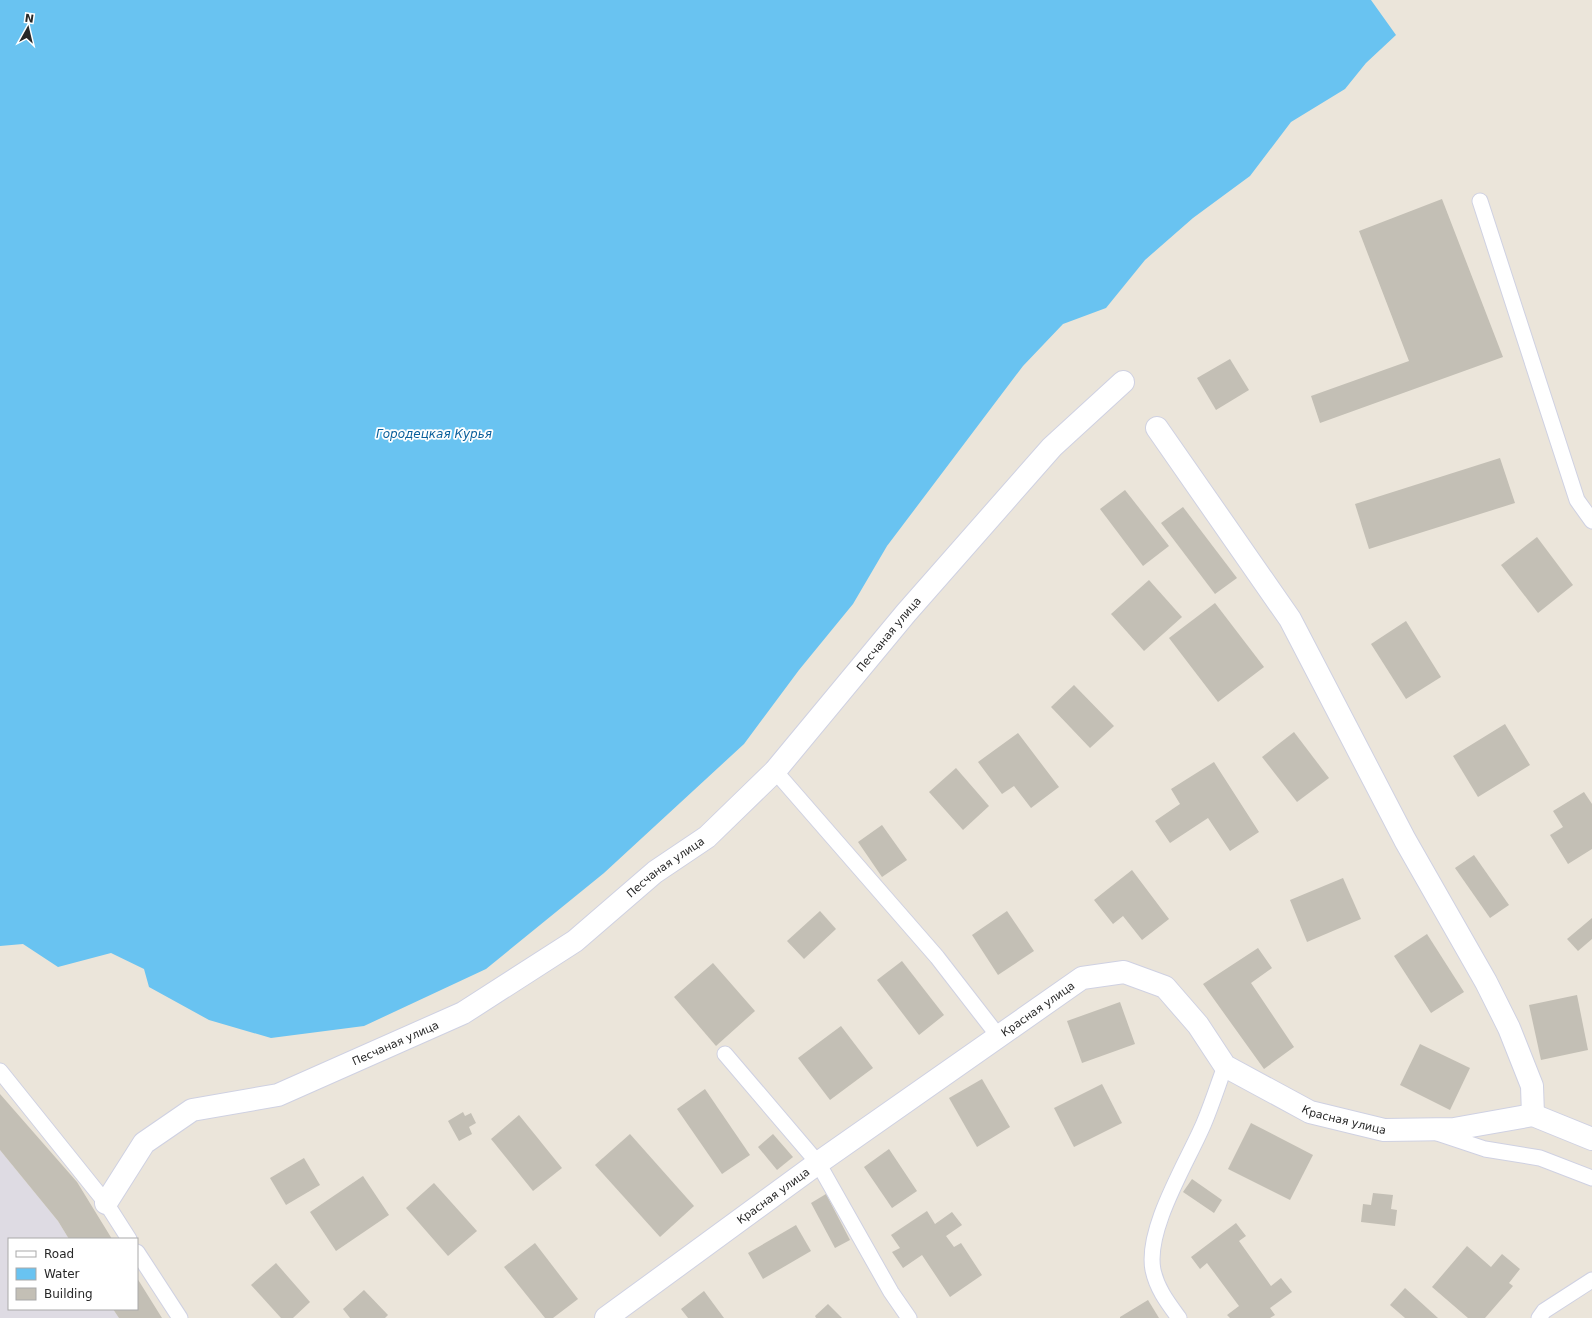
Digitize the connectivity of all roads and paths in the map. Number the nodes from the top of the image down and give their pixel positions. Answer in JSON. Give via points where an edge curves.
{"nodes":[{"id":1,"x":1480,"y":201,"type":"dead end"},
{"id":2,"x":1123,"y":382,"type":"dead end"},
{"id":3,"x":1157,"y":428,"type":"dead end"},
{"id":4,"x":1592,"y":521,"type":"edge"},
{"id":5,"x":775,"y":771,"type":"junction"},
{"id":6,"x":999,"y":1037,"type":"junction"},
{"id":7,"x":725,"y":1054,"type":"dead end"},
{"id":8,"x":1225,"y":1066,"type":"junction"},
{"id":9,"x":0,"y":1071,"type":"edge"},
{"id":10,"x":1533,"y":1115,"type":"junction"},
{"id":11,"x":1426,"y":1130,"type":"junction"},
{"id":12,"x":1592,"y":1139,"type":"edge"},
{"id":13,"x":818,"y":1163,"type":"junction"},
{"id":14,"x":1592,"y":1178,"type":"edge"},
{"id":15,"x":106,"y":1203,"type":"junction"},
{"id":16,"x":128,"y":1238,"type":"edge"},
{"id":17,"x":138,"y":1254,"type":"edge"},
{"id":18,"x":1592,"y":1280,"type":"edge"},
{"id":19,"x":180,"y":1318,"type":"edge"},
{"id":20,"x":606,"y":1318,"type":"edge"},
{"id":21,"x":909,"y":1318,"type":"edge"},
{"id":22,"x":1179,"y":1318,"type":"edge"},
{"id":23,"x":1539,"y":1318,"type":"edge"}],
"edges":[{"from":1,"to":4,"type":"lane","via":[[1577,500]]},
{"from":2,"to":5,"type":"street","name":"Песчаная улица","via":[[1052,447],[906,613]]},
{"from":3,"to":10,"type":"street","via":[[1290,620],[1405,840],[1486,982],[1509,1028],[1532,1086]]},
{"from":5,"to":6,"type":"lane","via":[[937,957]]},
{"from":5,"to":15,"type":"street","name":"Песчаная улица","via":[[707,837],[655,872],[575,941],[463,1013],[278,1095],[192,1110],[144,1143]]},
{"from":6,"to":8,"type":"street","name":"Красная улица","via":[[1082,978],[1124,972],[1165,987],[1198,1025]]},
{"from":6,"to":13,"type":"street","name":"Красная улица"},
{"from":7,"to":13,"type":"lane"},
{"from":8,"to":11,"type":"street","name":"Красная улица","via":[[1310,1112],[1384,1130]]},
{"from":8,"to":22,"type":"lane","via":[[1203,1124],[1175,1181],[1153,1241],[1153,1269],[1160,1290]]},
{"from":9,"to":15,"type":"lane"},
{"from":10,"to":11,"type":"street","name":"Красная улица","via":[[1454,1129]]},
{"from":10,"to":12,"type":"street"},
{"from":11,"to":14,"type":"lane","via":[[1485,1149],[1540,1158]]},
{"from":13,"to":20,"type":"street","name":"Красная улица"},
{"from":13,"to":21,"type":"lane","via":[[890,1292]]},
{"from":15,"to":16,"type":"lane"},
{"from":17,"to":19,"type":"lane"},
{"from":18,"to":23,"type":"lane","via":[[1544,1311]]}]}
